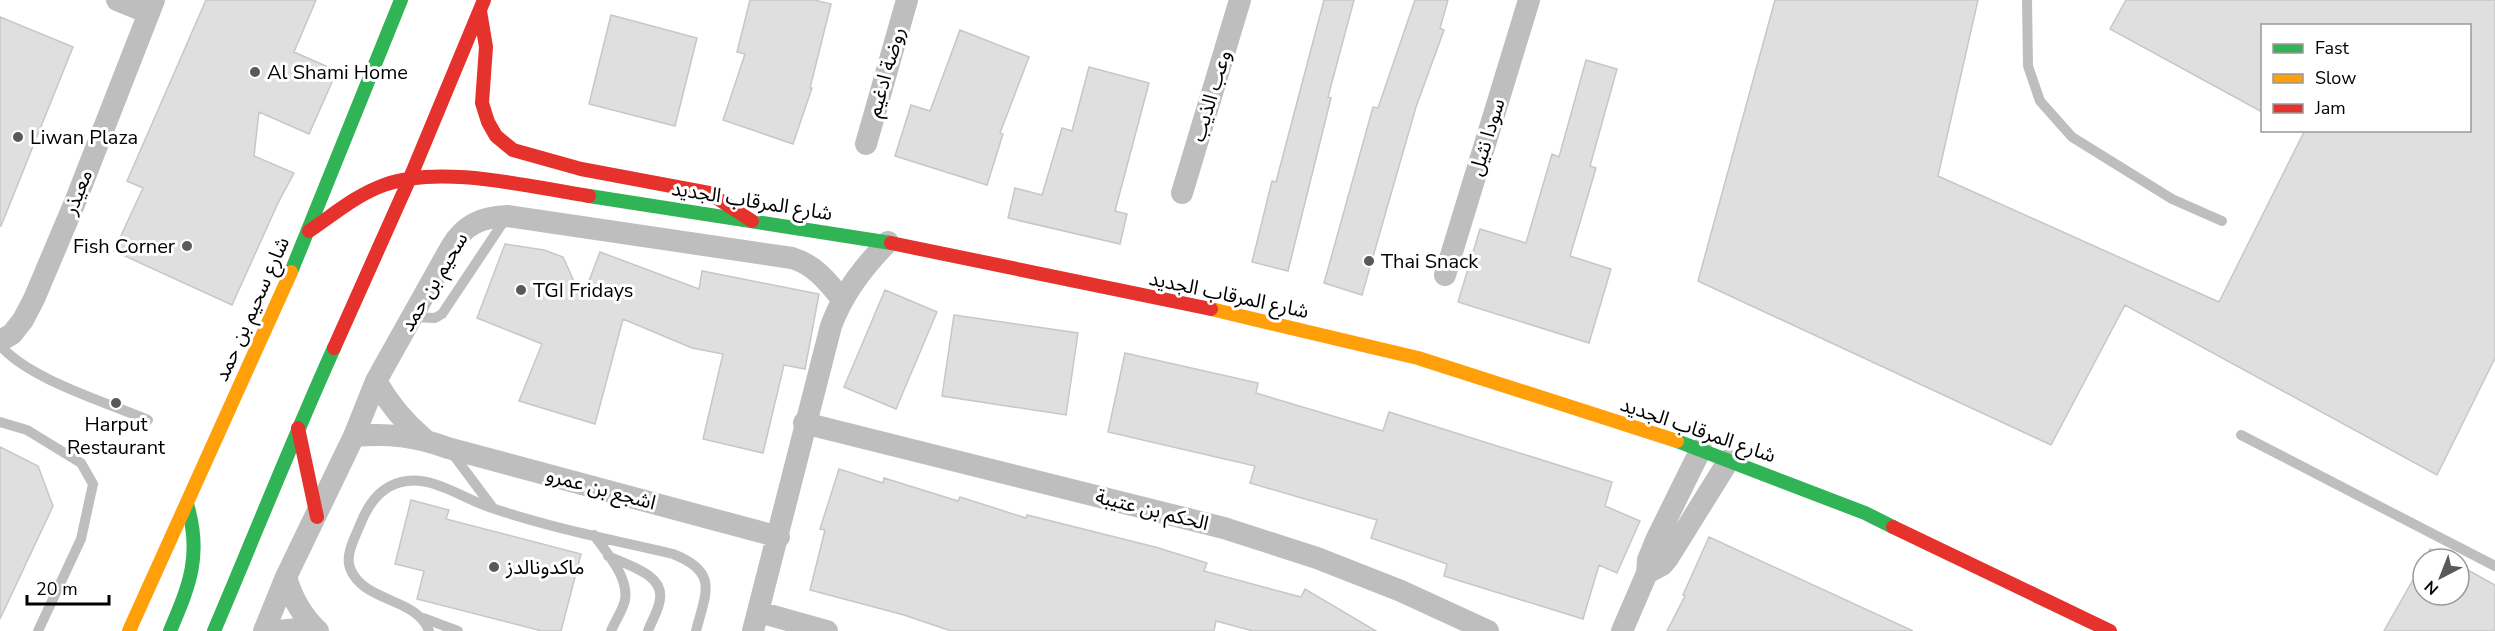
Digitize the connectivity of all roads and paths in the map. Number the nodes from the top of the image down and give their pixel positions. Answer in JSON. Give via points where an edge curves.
{"nodes":[{"id":1,"x":117,"y":0,"type":"edge"},
{"id":2,"x":401,"y":0,"type":"edge"},
{"id":3,"x":907,"y":0,"type":"edge"},
{"id":4,"x":1240,"y":0,"type":"edge"},
{"id":5,"x":1529,"y":0,"type":"edge"},
{"id":6,"x":2027,"y":0,"type":"edge"},
{"id":7,"x":482,"y":5,"type":"edge"},
{"id":8,"x":152,"y":6,"type":"edge"},
{"id":9,"x":866,"y":144,"type":"dead end"},
{"id":10,"x":410,"y":178,"type":"junction"},
{"id":11,"x":1182,"y":193,"type":"dead end"},
{"id":12,"x":507,"y":216,"type":"junction"},
{"id":13,"x":752,"y":221,"type":"junction"},
{"id":14,"x":2222,"y":221,"type":"dead end"},
{"id":15,"x":309,"y":231,"type":"junction"},
{"id":16,"x":888,"y":242,"type":"junction"},
{"id":17,"x":1445,"y":275,"type":"dead end"},
{"id":18,"x":842,"y":298,"type":"junction"},
{"id":19,"x":412,"y":317,"type":"junction"},
{"id":20,"x":0,"y":343,"type":"edge"},
{"id":21,"x":376,"y":381,"type":"junction"},
{"id":22,"x":148,"y":420,"type":"dead end"},
{"id":23,"x":0,"y":422,"type":"edge"},
{"id":24,"x":804,"y":423,"type":"junction"},
{"id":25,"x":298,"y":428,"type":"junction"},
{"id":26,"x":2241,"y":435,"type":"dead end"},
{"id":27,"x":354,"y":436,"type":"junction"},
{"id":28,"x":424,"y":439,"type":"junction"},
{"id":29,"x":448,"y":448,"type":"junction"},
{"id":30,"x":1701,"y":449,"type":"junction"},
{"id":31,"x":1729,"y":460,"type":"junction"},
{"id":32,"x":187,"y":504,"type":"junction"},
{"id":33,"x":493,"y":508,"type":"junction"},
{"id":34,"x":317,"y":517,"type":"junction"},
{"id":35,"x":594,"y":535,"type":"junction"},
{"id":36,"x":778,"y":537,"type":"junction"},
{"id":37,"x":608,"y":556,"type":"junction"},
{"id":38,"x":2495,"y":567,"type":"edge"},
{"id":39,"x":1647,"y":573,"type":"junction"},
{"id":40,"x":286,"y":577,"type":"junction"},
{"id":41,"x":423,"y":618,"type":"junction"},
{"id":42,"x":756,"y":621,"type":"edge"},
{"id":43,"x":38,"y":631,"type":"edge"},
{"id":44,"x":129,"y":631,"type":"edge"},
{"id":45,"x":170,"y":631,"type":"edge"},
{"id":46,"x":214,"y":631,"type":"edge"},
{"id":47,"x":264,"y":631,"type":"edge"},
{"id":48,"x":279,"y":631,"type":"edge"},
{"id":49,"x":318,"y":631,"type":"edge"},
{"id":50,"x":429,"y":631,"type":"edge"},
{"id":51,"x":458,"y":631,"type":"edge"},
{"id":52,"x":611,"y":631,"type":"edge"},
{"id":53,"x":648,"y":631,"type":"edge"},
{"id":54,"x":696,"y":631,"type":"edge"},
{"id":55,"x":827,"y":631,"type":"edge"},
{"id":56,"x":1488,"y":631,"type":"edge"},
{"id":57,"x":1622,"y":631,"type":"edge"},
{"id":58,"x":2110,"y":631,"type":"edge"}],
"edges":[{"from":1,"to":8,"type":"street"},
{"from":2,"to":15,"type":"main road","name":"شارع سحيم بن حمد"},
{"from":3,"to":9,"type":"street","name":"روضة ادغيم"},
{"from":4,"to":11,"type":"street","name":"وعب الذيب"},
{"from":5,"to":17,"type":"street","name":"سودا نثيل"},
{"from":6,"to":14,"type":"lane","via":[[2028,66],[2046,108],[2072,137],[2122,170],[2172,199]]},
{"from":7,"to":10,"type":"main road"},
{"from":7,"to":13,"type":"main road","via":[[486,47],[482,103],[496,136],[513,150],[581,170],[709,193]]},
{"from":8,"to":20,"type":"street","name":"معيذر","via":[[34,298],[23,320]]},
{"from":10,"to":13,"type":"main road","name":"شارع المرقاب الجديد","via":[[463,177]]},
{"from":10,"to":15,"type":"main road","name":"شارع المرقاب الجديد","via":[[370,192]]},
{"from":10,"to":25,"type":"main road"},
{"from":12,"to":18,"type":"street","name":"سحيم بن حمد","via":[[792,258],[821,273]]},
{"from":12,"to":19,"type":"lane","via":[[442,314],[435,318]]},
{"from":12,"to":19,"type":"street","name":"سحيم بن حمد","via":[[488,217],[468,225],[458,235]]},
{"from":13,"to":16,"type":"main road","name":"شارع المرقاب الجديد"},
{"from":15,"to":32,"type":"main road","name":"شارع سحيم بن حمد"},
{"from":16,"to":18,"type":"street"},
{"from":16,"to":30,"type":"main road","name":"شارع المرقاب الجديد","via":[[1264,320],[1418,358]]},
{"from":18,"to":24,"type":"street"},
{"from":19,"to":21,"type":"street","name":"سحيم بن حمد"},
{"from":20,"to":22,"type":"lane","via":[[19,363],[38,374]]},
{"from":21,"to":27,"type":"street","name":"سحيم بن حمد"},
{"from":21,"to":28,"type":"street","name":"اشجع بن عمرو","via":[[399,416]]},
{"from":23,"to":43,"type":"lane","via":[[27,430],[81,463],[93,484],[81,539]]},
{"from":24,"to":36,"type":"street"},
{"from":24,"to":56,"type":"street","name":"الحكم بن عتيبة","via":[[1224,528],[1317,558]]},
{"from":25,"to":34,"type":"main road"},
{"from":25,"to":46,"type":"main road"},
{"from":26,"to":38,"type":"lane"},
{"from":27,"to":28,"type":"street","name":"اشجع بن عمرو","via":[[401,435]]},
{"from":27,"to":34,"type":"street","name":"سحيم بن حمد"},
{"from":28,"to":29,"type":"street","name":"اشجع بن عمرو"},
{"from":29,"to":33,"type":"lane"},
{"from":29,"to":36,"type":"street","name":"اشجع بن عمرو"},
{"from":30,"to":31,"type":"main road","name":"شارع المرقاب الجديد"},
{"from":30,"to":39,"type":"street","via":[[1652,549]]},
{"from":31,"to":39,"type":"street","via":[[1668,558]]},
{"from":31,"to":58,"type":"main road","name":"شارع المرقاب الجديد","via":[[1865,513]]},
{"from":32,"to":44,"type":"main road","name":"شارع سحيم بن حمد"},
{"from":32,"to":45,"type":"main road","via":[[195,536],[194,562]]},
{"from":33,"to":35,"type":"lane"},
{"from":33,"to":41,"type":"lane","via":[[420,481],[388,487],[366,507],[350,550],[349,566],[355,578],[366,588]]},
{"from":34,"to":40,"type":"street","name":"سحيم بن حمد"},
{"from":35,"to":37,"type":"lane"},
{"from":35,"to":54,"type":"lane","via":[[673,554],[703,572],[707,584]]},
{"from":36,"to":42,"type":"street"},
{"from":37,"to":52,"type":"lane","via":[[624,586],[625,600]]},
{"from":37,"to":53,"type":"lane","via":[[651,576],[659,588],[660,600]]},
{"from":39,"to":57,"type":"street"},
{"from":40,"to":47,"type":"street","name":"سحيم بن حمد"},
{"from":40,"to":49,"type":"street","via":[[301,611]]},
{"from":41,"to":50,"type":"lane"},
{"from":41,"to":51,"type":"lane"},
{"from":42,"to":55,"type":"street"},
{"from":48,"to":49,"type":"street"}]}
